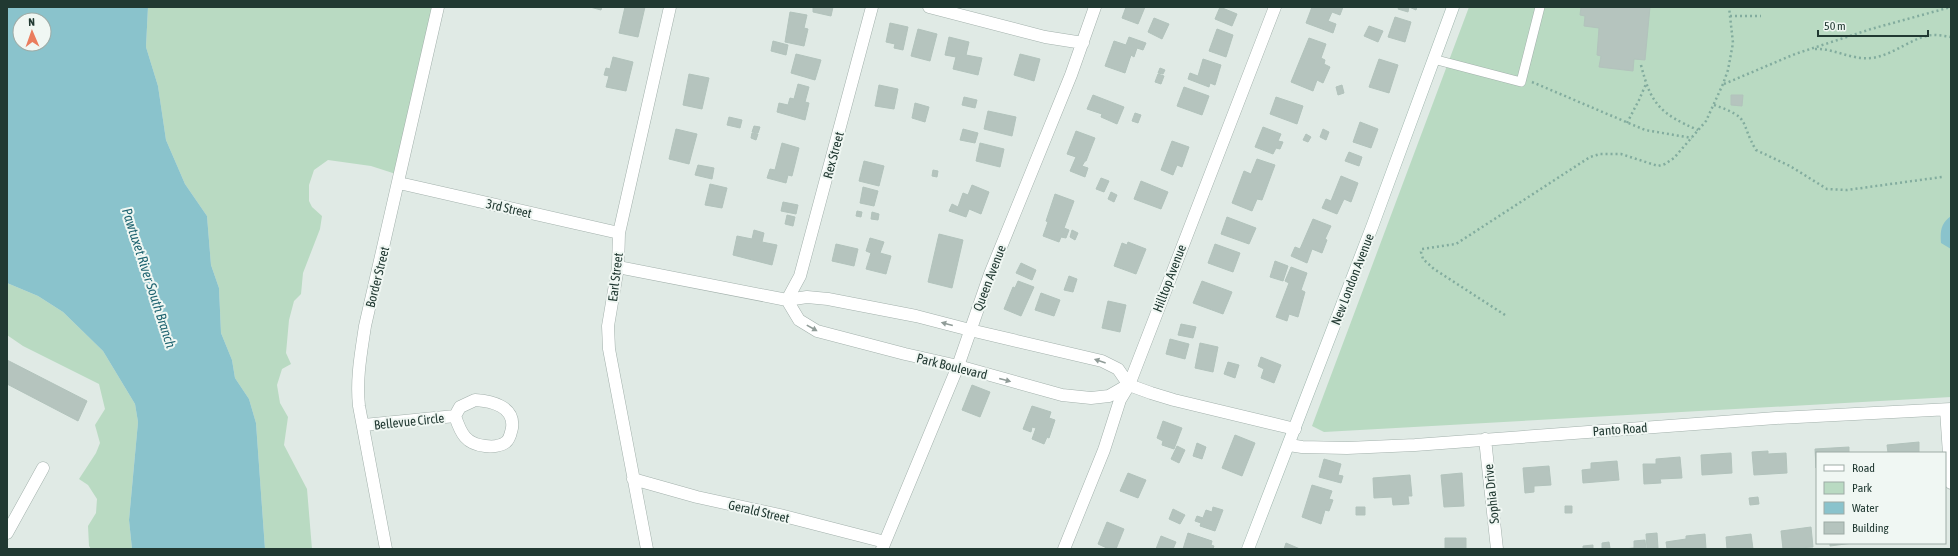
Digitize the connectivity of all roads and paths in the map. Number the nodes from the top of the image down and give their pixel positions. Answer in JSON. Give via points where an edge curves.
{"nodes":[{"id":1,"x":438,"y":7,"type":"edge"},
{"id":2,"x":670,"y":7,"type":"edge"},
{"id":3,"x":872,"y":7,"type":"edge"},
{"id":4,"x":929,"y":7,"type":"edge"},
{"id":5,"x":1095,"y":7,"type":"edge"},
{"id":6,"x":1275,"y":7,"type":"edge"},
{"id":7,"x":1453,"y":7,"type":"edge"},
{"id":8,"x":1540,"y":7,"type":"edge"},
{"id":9,"x":1729,"y":7,"type":"edge"},
{"id":10,"x":1950,"y":7,"type":"edge"},
{"id":11,"x":1730,"y":16,"type":"junction"},
{"id":12,"x":1761,"y":16,"type":"dead end"},
{"id":13,"x":1951,"y":37,"type":"edge"},
{"id":14,"x":1083,"y":43,"type":"junction"},
{"id":15,"x":1803,"y":52,"type":"junction"},
{"id":16,"x":1433,"y":59,"type":"junction"},
{"id":17,"x":1641,"y":65,"type":"dead end"},
{"id":18,"x":1522,"y":78,"type":"junction"},
{"id":19,"x":1646,"y":83,"type":"junction"},
{"id":20,"x":1724,"y":84,"type":"junction"},
{"id":21,"x":1714,"y":105,"type":"junction"},
{"id":22,"x":1626,"y":123,"type":"junction"},
{"id":23,"x":1698,"y":130,"type":"junction"},
{"id":24,"x":1692,"y":138,"type":"junction"},
{"id":25,"x":1942,"y":177,"type":"dead end"},
{"id":26,"x":399,"y":183,"type":"junction"},
{"id":27,"x":619,"y":233,"type":"junction"},
{"id":28,"x":618,"y":267,"type":"junction"},
{"id":29,"x":787,"y":300,"type":"junction"},
{"id":30,"x":1505,"y":315,"type":"dead end"},
{"id":31,"x":970,"y":330,"type":"junction"},
{"id":32,"x":958,"y":366,"type":"junction"},
{"id":33,"x":1129,"y":384,"type":"junction"},
{"id":34,"x":1948,"y":409,"type":"edge"},
{"id":35,"x":455,"y":416,"type":"junction"},
{"id":36,"x":364,"y":425,"type":"junction"},
{"id":37,"x":1295,"y":429,"type":"junction"},
{"id":38,"x":1486,"y":439,"type":"junction"},
{"id":39,"x":1289,"y":445,"type":"junction"},
{"id":40,"x":43,"y":468,"type":"dead end"},
{"id":41,"x":633,"y":479,"type":"junction"},
{"id":42,"x":1951,"y":483,"type":"edge"},
{"id":43,"x":7,"y":533,"type":"edge"},
{"id":44,"x":883,"y":546,"type":"edge"},
{"id":45,"x":386,"y":549,"type":"edge"},
{"id":46,"x":647,"y":549,"type":"edge"},
{"id":47,"x":1064,"y":549,"type":"edge"},
{"id":48,"x":1248,"y":549,"type":"edge"},
{"id":49,"x":1496,"y":549,"type":"edge"}],
"edges":[{"from":1,"to":26,"type":"street","name":"Border Street"},
{"from":2,"to":27,"type":"street","name":"Earl Street"},
{"from":3,"to":29,"type":"street","name":"Rex Street","via":[[800,276]]},
{"from":4,"to":14,"type":"street","via":[[1045,37]]},
{"from":5,"to":14,"type":"street","name":"Queen Avenue"},
{"from":6,"to":33,"type":"street","name":"Hilltop Avenue"},
{"from":7,"to":16,"type":"street","name":"New London Avenue"},
{"from":8,"to":18,"type":"lane"},
{"from":9,"to":11,"type":"path"},
{"from":10,"to":15,"type":"path","via":[[1870,29]]},
{"from":11,"to":12,"type":"path"},
{"from":11,"to":20,"type":"path","via":[[1733,42]]},
{"from":13,"to":15,"type":"path","via":[[1926,36],[1895,51],[1874,57],[1850,57],[1822,48]]},
{"from":14,"to":31,"type":"street","name":"Queen Avenue"},
{"from":15,"to":20,"type":"path"},
{"from":16,"to":18,"type":"lane","via":[[1521,82]]},
{"from":16,"to":37,"type":"street","name":"New London Avenue"},
{"from":17,"to":19,"type":"path"},
{"from":18,"to":22,"type":"path"},
{"from":19,"to":22,"type":"path","via":[[1640,100]]},
{"from":19,"to":23,"type":"path","via":[[1647,89],[1665,112]]},
{"from":20,"to":21,"type":"path"},
{"from":21,"to":23,"type":"path"},
{"from":21,"to":25,"type":"path","via":[[1739,116],[1745,123],[1756,150],[1790,166],[1827,189],[1847,190]]},
{"from":22,"to":24,"type":"path","via":[[1645,130]]},
{"from":23,"to":24,"type":"path"},
{"from":24,"to":30,"type":"path","via":[[1674,158],[1660,166],[1621,154],[1600,154],[1586,159],[1456,244],[1422,250],[1423,260],[1434,269]]},
{"from":26,"to":27,"type":"street","name":"3rd Street"},
{"from":26,"to":36,"type":"street","name":"Border Street","via":[[365,326],[359,364],[357,386]]},
{"from":27,"to":28,"type":"street","name":"Earl Street"},
{"from":28,"to":29,"type":"street"},
{"from":28,"to":41,"type":"street","name":"Earl Street","via":[[608,326],[609,349]]},
{"from":31,"to":29,"type":"street","one_way":true,"via":[[916,316],[828,299],[808,297]]},
{"from":29,"to":32,"type":"street","name":"Park Boulevard","one_way":true,"via":[[799,320],[817,331]]},
{"from":31,"to":32,"type":"street","name":"Queen Avenue"},
{"from":33,"to":31,"type":"street","one_way":true,"via":[[1118,369],[1102,360]]},
{"from":32,"to":33,"type":"street","name":"Park Boulevard","one_way":true,"via":[[1062,395],[1091,398],[1109,396]]},
{"from":32,"to":44,"type":"street","name":"Queen Avenue"},
{"from":33,"to":37,"type":"street","via":[[1174,400]]},
{"from":33,"to":47,"type":"street","name":"Hilltop Avenue","via":[[1120,400],[1104,450]]},
{"from":34,"to":38,"type":"street","name":"Panto Road","via":[[1776,418]]},
{"from":34,"to":42,"type":"street"},
{"from":35,"to":35,"type":"street","name":"Bellevue Circle","via":[[461,433],[471,444],[492,447],[506,442],[510,436],[511,417],[504,407],[491,401],[467,402],[460,407]]},
{"from":35,"to":36,"type":"street","name":"Bellevue Circle"},
{"from":36,"to":45,"type":"street","name":"Border Street"},
{"from":37,"to":39,"type":"street","name":"New London Avenue"},
{"from":38,"to":39,"type":"street","name":"Panto Road","via":[[1347,448]]},
{"from":38,"to":49,"type":"street","name":"Sophia Drive"},
{"from":39,"to":48,"type":"street","name":"New London Avenue"},
{"from":40,"to":43,"type":"street"},
{"from":41,"to":44,"type":"street","name":"Gerald Street","via":[[697,497],[780,515]]},
{"from":41,"to":46,"type":"street","name":"Earl Street"}]}
